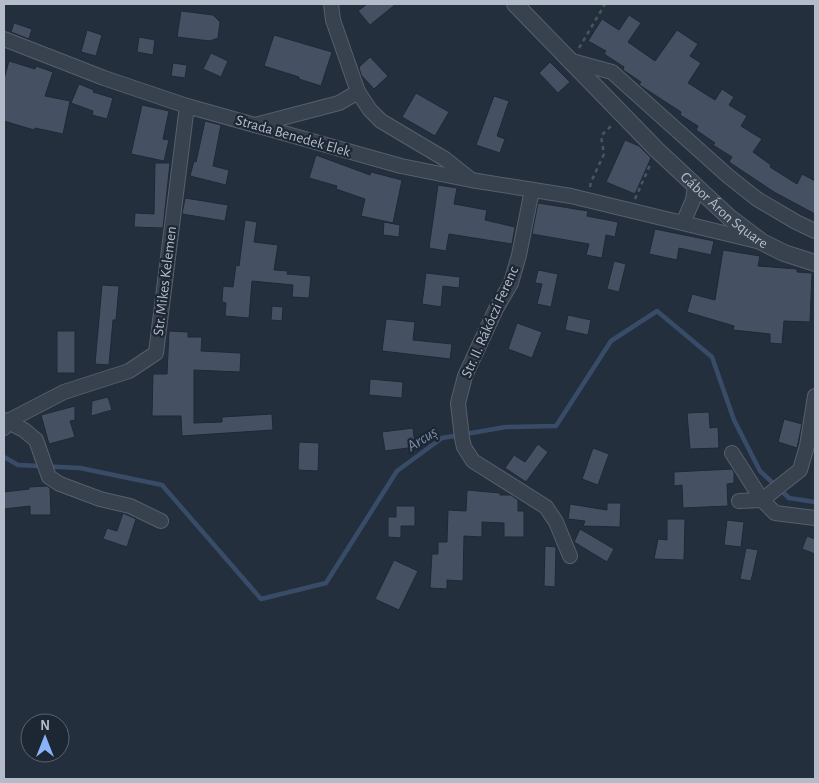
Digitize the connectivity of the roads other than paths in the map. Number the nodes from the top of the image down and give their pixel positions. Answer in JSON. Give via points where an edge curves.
{"nodes":[{"id":1,"x":331,"y":4,"type":"edge"},
{"id":2,"x":515,"y":4,"type":"edge"},
{"id":3,"x":4,"y":39,"type":"edge"},
{"id":4,"x":572,"y":61,"type":"junction"},
{"id":5,"x":358,"y":92,"type":"junction"},
{"id":6,"x":187,"y":106,"type":"junction"},
{"id":7,"x":254,"y":125,"type":"junction"},
{"id":8,"x":471,"y":180,"type":"junction"},
{"id":9,"x":695,"y":186,"type":"junction"},
{"id":10,"x":532,"y":190,"type":"junction"},
{"id":11,"x":591,"y":201,"type":"joint"},
{"id":12,"x":683,"y":223,"type":"junction"},
{"id":13,"x":815,"y":231,"type":"edge"},
{"id":14,"x":762,"y":242,"type":"junction"},
{"id":15,"x":815,"y":263,"type":"edge"},
{"id":16,"x":815,"y":396,"type":"edge"},
{"id":17,"x":5,"y":423,"type":"edge"},
{"id":18,"x":732,"y":453,"type":"dead end"},
{"id":19,"x":762,"y":500,"type":"junction"},
{"id":20,"x":739,"y":501,"type":"dead end"},
{"id":21,"x":815,"y":518,"type":"edge"},
{"id":22,"x":161,"y":521,"type":"dead end"},
{"id":23,"x":570,"y":556,"type":"dead end"}],
"edges":[{"from":1,"to":5,"type":"street","via":[[333,20]]},
{"from":2,"to":4,"type":"street","name":"Gábor Áron Square"},
{"from":3,"to":6,"type":"street","name":"Strada Benedek Elek"},
{"from":4,"to":9,"type":"street","name":"Gábor Áron Square","via":[[620,120]]},
{"from":4,"to":13,"type":"street","via":[[612,72],[728,176],[757,198]]},
{"from":5,"to":7,"type":"street","via":[[339,103]]},
{"from":5,"to":8,"type":"street","via":[[381,121],[445,159]]},
{"from":6,"to":7,"type":"street","name":"Strada Benedek Elek"},
{"from":6,"to":17,"type":"street","name":"Str. Mikes Kelemen","via":[[156,352],[129,371],[64,392]]},
{"from":7,"to":8,"type":"street","name":"Strada Benedek Elek","via":[[400,166]]},
{"from":8,"to":10,"type":"street","name":"Strada Benedek Elek"},
{"from":9,"to":12,"type":"street"},
{"from":9,"to":14,"type":"street","name":"Gábor Áron Square"},
{"from":10,"to":11,"type":"street","name":"Strada Benedek Elek"},
{"from":10,"to":23,"type":"street","name":"Str. II. Rákóczi Ferenc","via":[[510,283],[465,376],[458,403],[464,447],[474,461],[546,507]]},
{"from":11,"to":12,"type":"street","name":"Gábor Áron Square"},
{"from":12,"to":14,"type":"street","name":"Gábor Áron Square"},
{"from":14,"to":15,"type":"street"},
{"from":16,"to":19,"type":"street","via":[[800,470]]},
{"from":17,"to":22,"type":"street","name":"Str. Mikes Kelemen","via":[[24,430],[36,440],[49,477],[60,484],[130,506]]},
{"from":18,"to":19,"type":"street"},
{"from":19,"to":20,"type":"street"},
{"from":19,"to":21,"type":"street","via":[[776,513]]}]}
